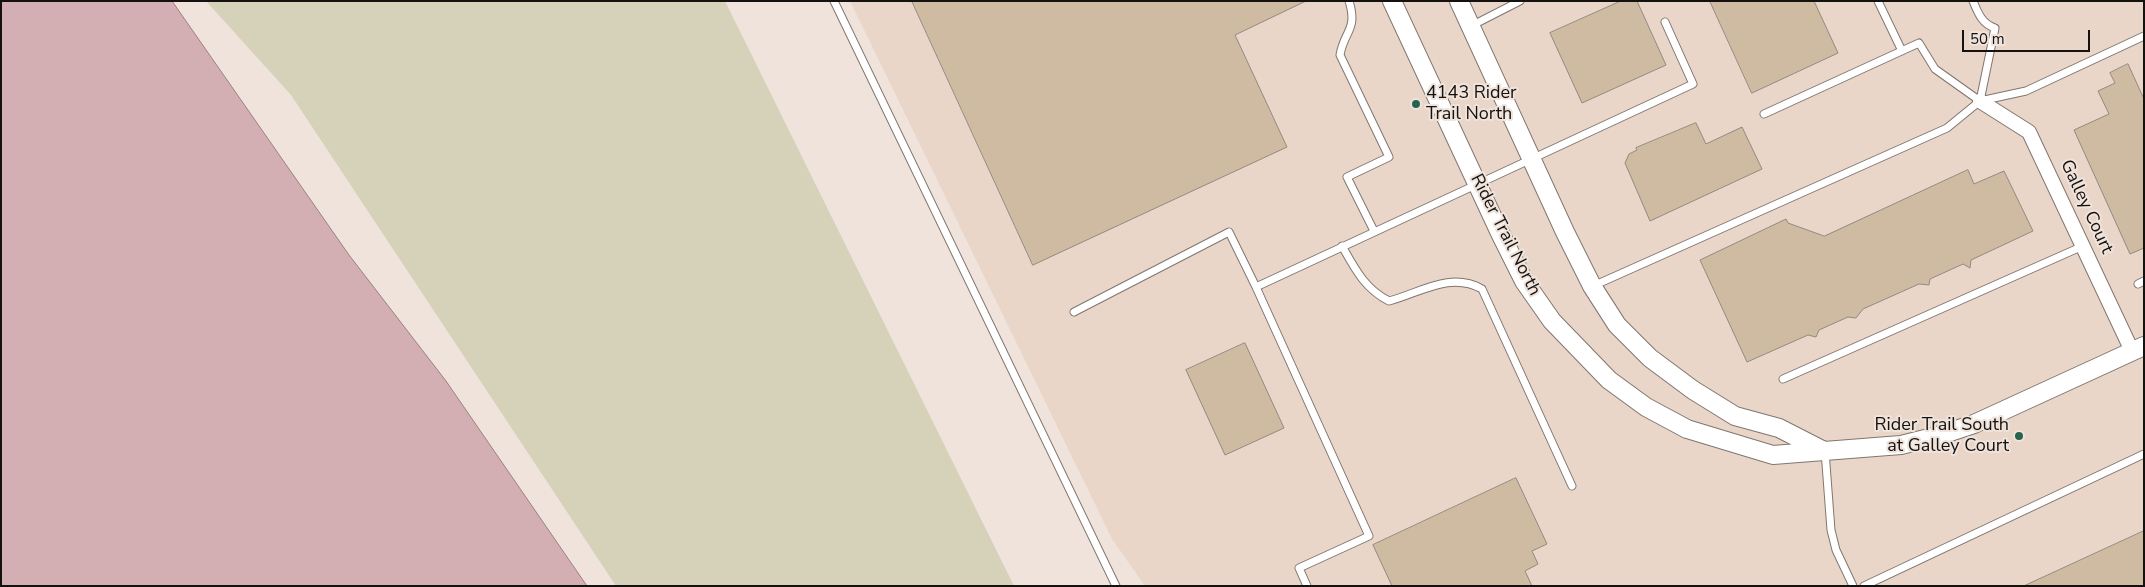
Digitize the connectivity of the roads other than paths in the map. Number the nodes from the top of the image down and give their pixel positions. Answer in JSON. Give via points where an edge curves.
{"nodes":[{"id":1,"x":834,"y":1,"type":"edge"},
{"id":2,"x":1349,"y":1,"type":"edge"},
{"id":3,"x":1392,"y":1,"type":"edge"},
{"id":4,"x":1459,"y":1,"type":"edge"},
{"id":5,"x":1520,"y":1,"type":"edge"},
{"id":6,"x":1878,"y":1,"type":"edge"},
{"id":7,"x":1973,"y":1,"type":"edge"},
{"id":8,"x":1665,"y":22,"type":"dead end"},
{"id":9,"x":1470,"y":26,"type":"junction"},
{"id":10,"x":2144,"y":36,"type":"edge"},
{"id":11,"x":1902,"y":51,"type":"junction"},
{"id":12,"x":1980,"y":101,"type":"junction"},
{"id":13,"x":1764,"y":114,"type":"dead end"},
{"id":14,"x":1532,"y":159,"type":"junction"},
{"id":15,"x":1478,"y":182,"type":"junction"},
{"id":16,"x":1374,"y":231,"type":"junction"},
{"id":17,"x":1342,"y":246,"type":"junction"},
{"id":18,"x":2083,"y":246,"type":"junction"},
{"id":19,"x":1592,"y":286,"type":"junction"},
{"id":20,"x":1256,"y":287,"type":"junction"},
{"id":21,"x":1074,"y":312,"type":"dead end"},
{"id":22,"x":2138,"y":348,"type":"edge"},
{"id":23,"x":1783,"y":379,"type":"dead end"},
{"id":24,"x":1825,"y":451,"type":"junction"},
{"id":25,"x":2144,"y":454,"type":"edge"},
{"id":26,"x":1572,"y":486,"type":"dead end"},
{"id":27,"x":1116,"y":586,"type":"edge"},
{"id":28,"x":1307,"y":586,"type":"edge"},
{"id":29,"x":1853,"y":586,"type":"edge"},
{"id":30,"x":1864,"y":586,"type":"edge"}],
"edges":[{"from":1,"to":27,"type":"lane"},
{"from":2,"to":16,"type":"lane","via":[[1353,23],[1340,55],[1389,157],[1347,178]]},
{"from":3,"to":15,"type":"street","name":"Rider Trail North"},
{"from":4,"to":9,"type":"street"},
{"from":5,"to":9,"type":"lane"},
{"from":6,"to":11,"type":"lane"},
{"from":7,"to":12,"type":"lane","via":[[1981,18],[1995,28]]},
{"from":8,"to":14,"type":"lane","via":[[1693,84]]},
{"from":9,"to":14,"type":"street"},
{"from":10,"to":12,"type":"lane","via":[[2026,91]]},
{"from":11,"to":12,"type":"lane","via":[[1919,43],[1935,69]]},
{"from":11,"to":13,"type":"lane"},
{"from":12,"to":18,"type":"street","name":"Galley Court","via":[[2030,132]]},
{"from":12,"to":19,"type":"lane","via":[[1947,128]]},
{"from":14,"to":15,"type":"lane"},
{"from":14,"to":19,"type":"street"},
{"from":15,"to":16,"type":"lane"},
{"from":15,"to":24,"type":"street","name":"Rider Trail North","via":[[1524,281],[1552,321],[1609,380],[1646,408],[1687,429],[1773,455]]},
{"from":16,"to":17,"type":"lane"},
{"from":17,"to":20,"type":"lane"},
{"from":17,"to":26,"type":"lane","via":[[1358,275],[1375,294],[1389,301],[1448,282],[1463,281],[1482,289]]},
{"from":18,"to":22,"type":"street","name":"Galley Court"},
{"from":18,"to":23,"type":"lane"},
{"from":19,"to":24,"type":"street","via":[[1617,325],[1650,358],[1693,390],[1735,416],[1779,428]]},
{"from":20,"to":21,"type":"lane","via":[[1229,232]]},
{"from":20,"to":28,"type":"lane","via":[[1369,536],[1299,568]]},
{"from":22,"to":24,"type":"street","name":"Rider Trail North","via":[[1974,424],[1941,436],[1901,445]]},
{"from":24,"to":29,"type":"lane","via":[[1831,530],[1836,550]]},
{"from":25,"to":30,"type":"lane"}]}
